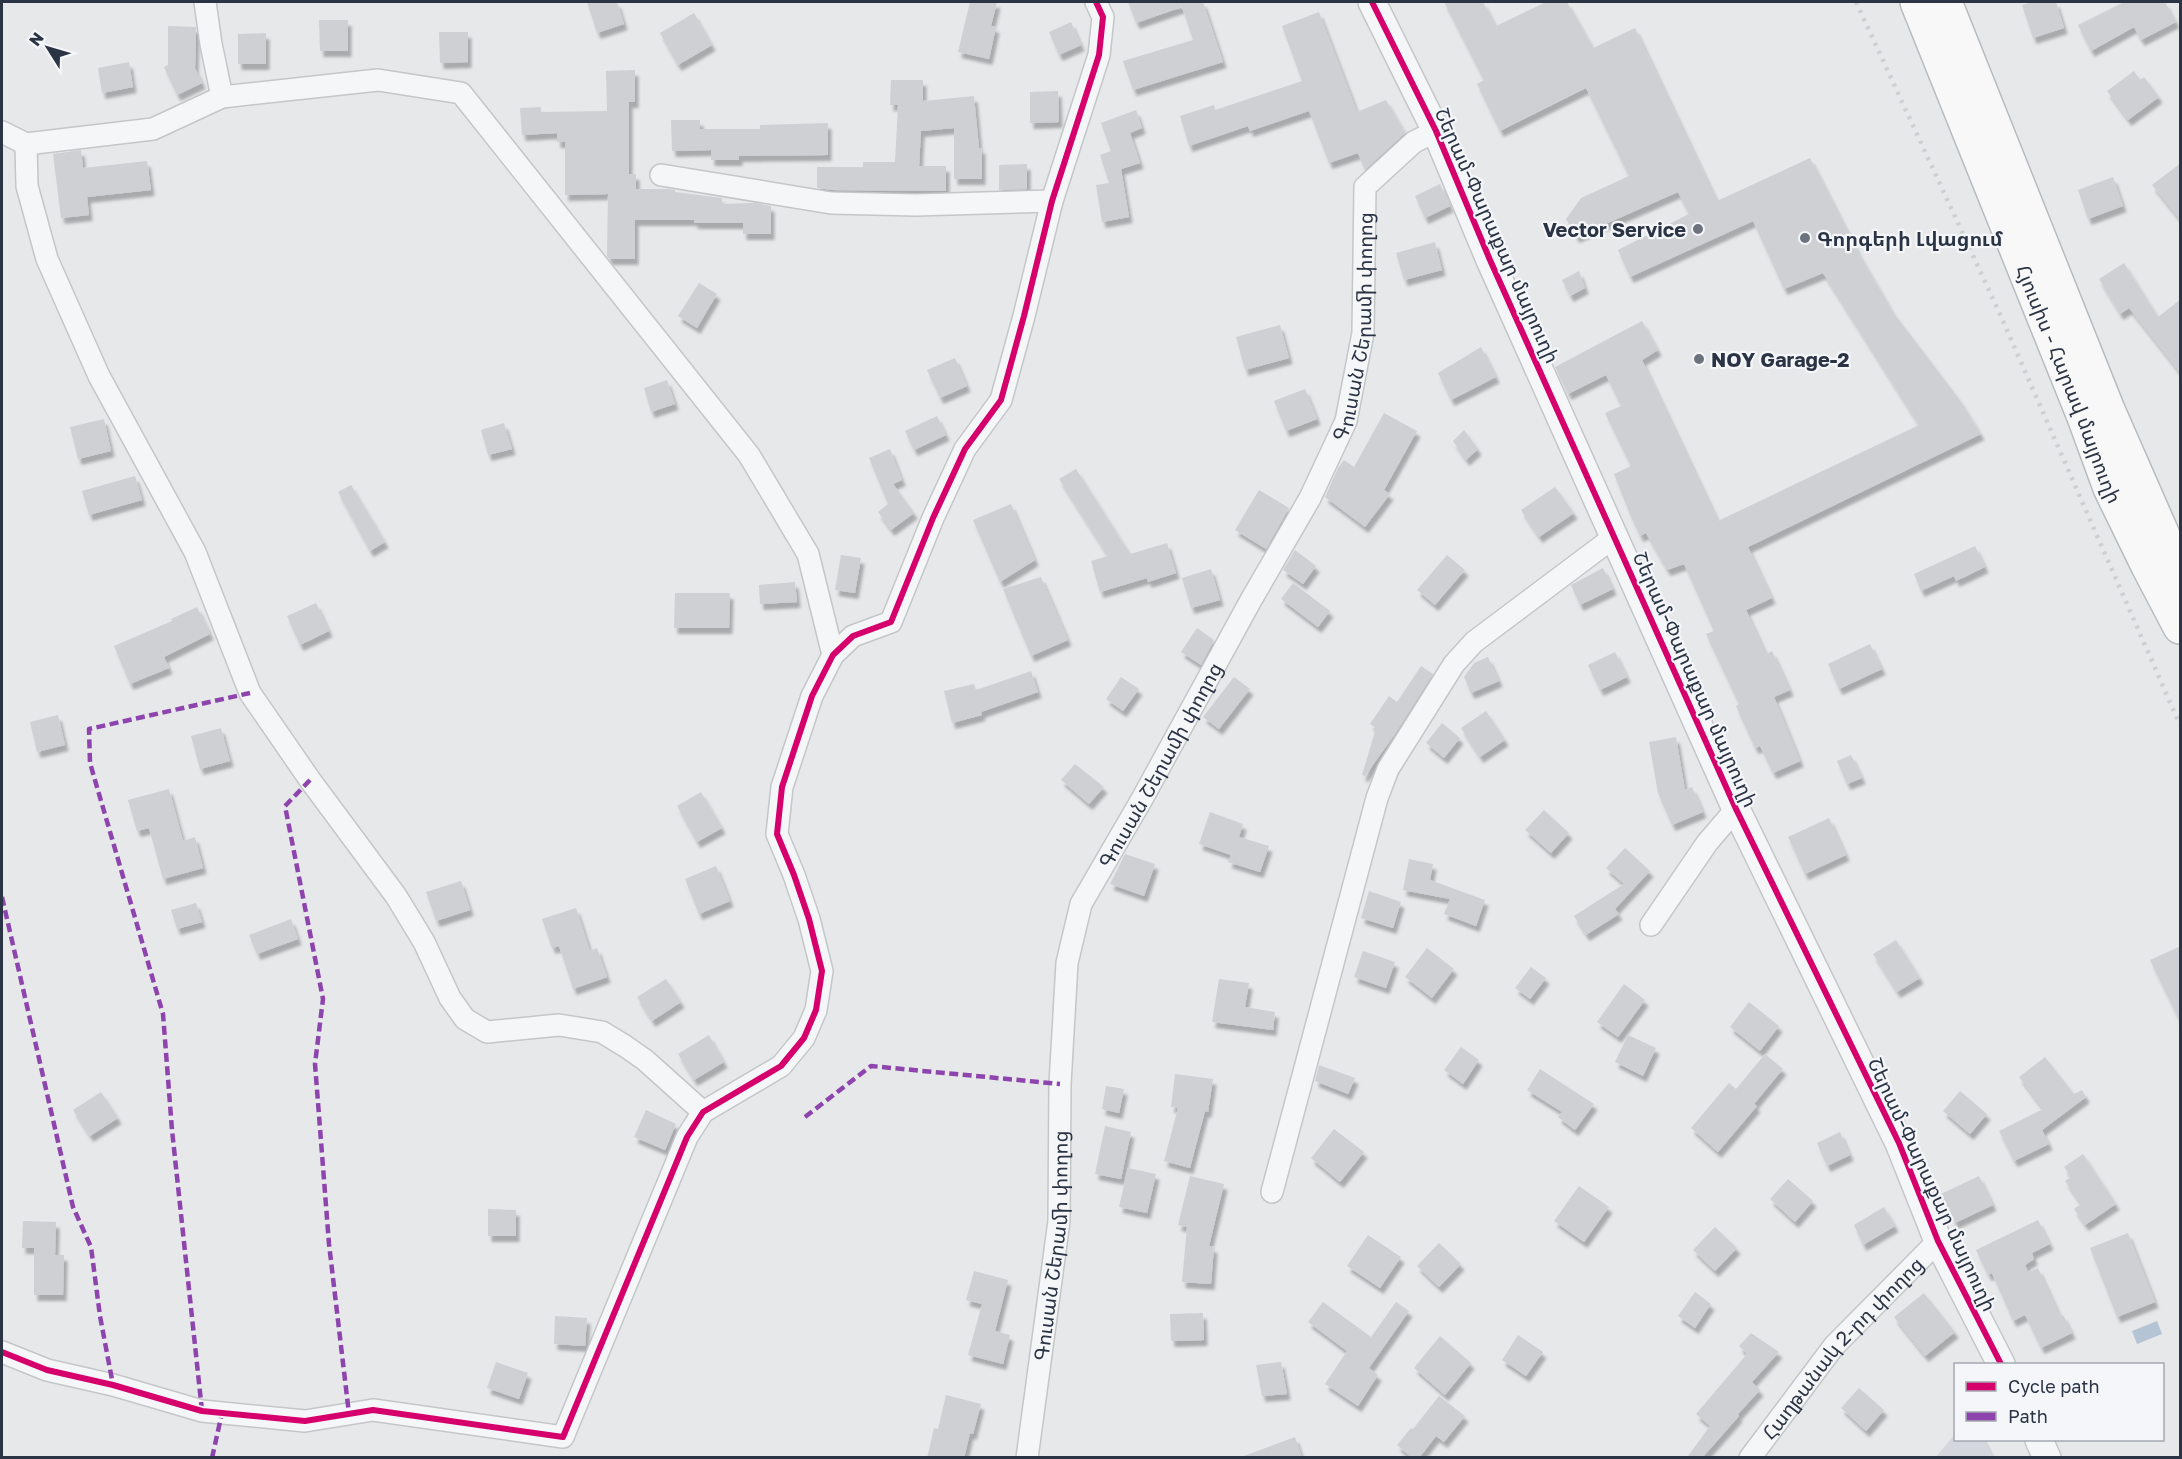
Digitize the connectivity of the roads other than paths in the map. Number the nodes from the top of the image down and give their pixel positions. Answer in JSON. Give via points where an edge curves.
{"nodes":[{"id":1,"x":205,"y":2,"type":"edge"},
{"id":2,"x":1096,"y":2,"type":"edge"},
{"id":3,"x":1372,"y":2,"type":"edge"},
{"id":4,"x":1917,"y":2,"type":"edge"},
{"id":5,"x":1946,"y":2,"type":"edge"},
{"id":6,"x":222,"y":97,"type":"junction"},
{"id":7,"x":1436,"y":131,"type":"junction"},
{"id":8,"x":2,"y":132,"type":"edge"},
{"id":9,"x":26,"y":144,"type":"junction"},
{"id":10,"x":661,"y":175,"type":"dead end"},
{"id":11,"x":1052,"y":201,"type":"junction"},
{"id":12,"x":1614,"y":537,"type":"junction"},
{"id":13,"x":2181,"y":574,"type":"edge"},
{"id":14,"x":2181,"y":627,"type":"edge"},
{"id":15,"x":833,"y":655,"type":"junction"},
{"id":16,"x":1736,"y":809,"type":"junction"},
{"id":17,"x":1651,"y":925,"type":"dead end"},
{"id":18,"x":703,"y":1112,"type":"junction"},
{"id":19,"x":1272,"y":1192,"type":"dead end"},
{"id":20,"x":1938,"y":1241,"type":"junction"},
{"id":21,"x":2,"y":1352,"type":"edge"},
{"id":22,"x":2000,"y":1363,"type":"edge"},
{"id":23,"x":2039,"y":1441,"type":"edge"},
{"id":24,"x":1027,"y":1458,"type":"edge"},
{"id":25,"x":1750,"y":1458,"type":"edge"},
{"id":26,"x":2047,"y":1458,"type":"edge"}],
"edges":[{"from":1,"to":6,"type":"street"},
{"from":2,"to":11,"type":"street","via":[[1103,17],[1099,55]]},
{"from":3,"to":7,"type":"street","name":"Շերամ-Փարաքար մայրուղի"},
{"from":4,"to":14,"type":"highway","name":"Հյուսիս - Հարավ մայրուղի","via":[[2110,488]]},
{"from":5,"to":13,"type":"highway","name":"Հյուսիս - Հարավ մայրուղի","via":[[2108,410]]},
{"from":6,"to":9,"type":"street","via":[[153,129]]},
{"from":6,"to":15,"type":"street","via":[[378,80],[461,93],[749,455],[808,554]]},
{"from":7,"to":12,"type":"street","name":"Շերամ-Փարաքար մայրուղի"},
{"from":7,"to":24,"type":"street","name":"Գուսան Շերամի փողոց","via":[[1414,141],[1365,188],[1363,333],[1346,421],[1310,498],[1081,904],[1067,963],[1060,1084],[1059,1221]]},
{"from":8,"to":9,"type":"street"},
{"from":9,"to":18,"type":"street","via":[[27,186],[47,259],[99,376],[195,552],[250,693],[396,896],[424,942],[450,998],[465,1019],[487,1032],[559,1025],[602,1032],[645,1060]]},
{"from":10,"to":11,"type":"street","via":[[831,203]]},
{"from":11,"to":15,"type":"street","via":[[1000,400],[965,449],[891,622],[853,636]]},
{"from":12,"to":16,"type":"street","name":"Շերամ-Փարաքար մայրուղի"},
{"from":12,"to":19,"type":"street","via":[[1474,642],[1454,664],[1388,769]]},
{"from":15,"to":18,"type":"street","via":[[812,696],[782,787],[777,834],[802,897],[822,971],[816,1010],[804,1038],[781,1066]]},
{"from":16,"to":17,"type":"street","via":[[1707,843]]},
{"from":16,"to":20,"type":"street","name":"Շերամ-Փարաքար մայրուղի","via":[[1899,1143]]},
{"from":18,"to":21,"type":"street","via":[[680,1152],[563,1437],[373,1410],[305,1421],[202,1411],[47,1370]]},
{"from":20,"to":22,"type":"street","name":"Շերամ-Փարաքար մայրուղի"},
{"from":20,"to":25,"type":"street","name":"Հաղթանակ 2-րդ փողոց","via":[[1834,1347]]},
{"from":23,"to":26,"type":"street"}]}
